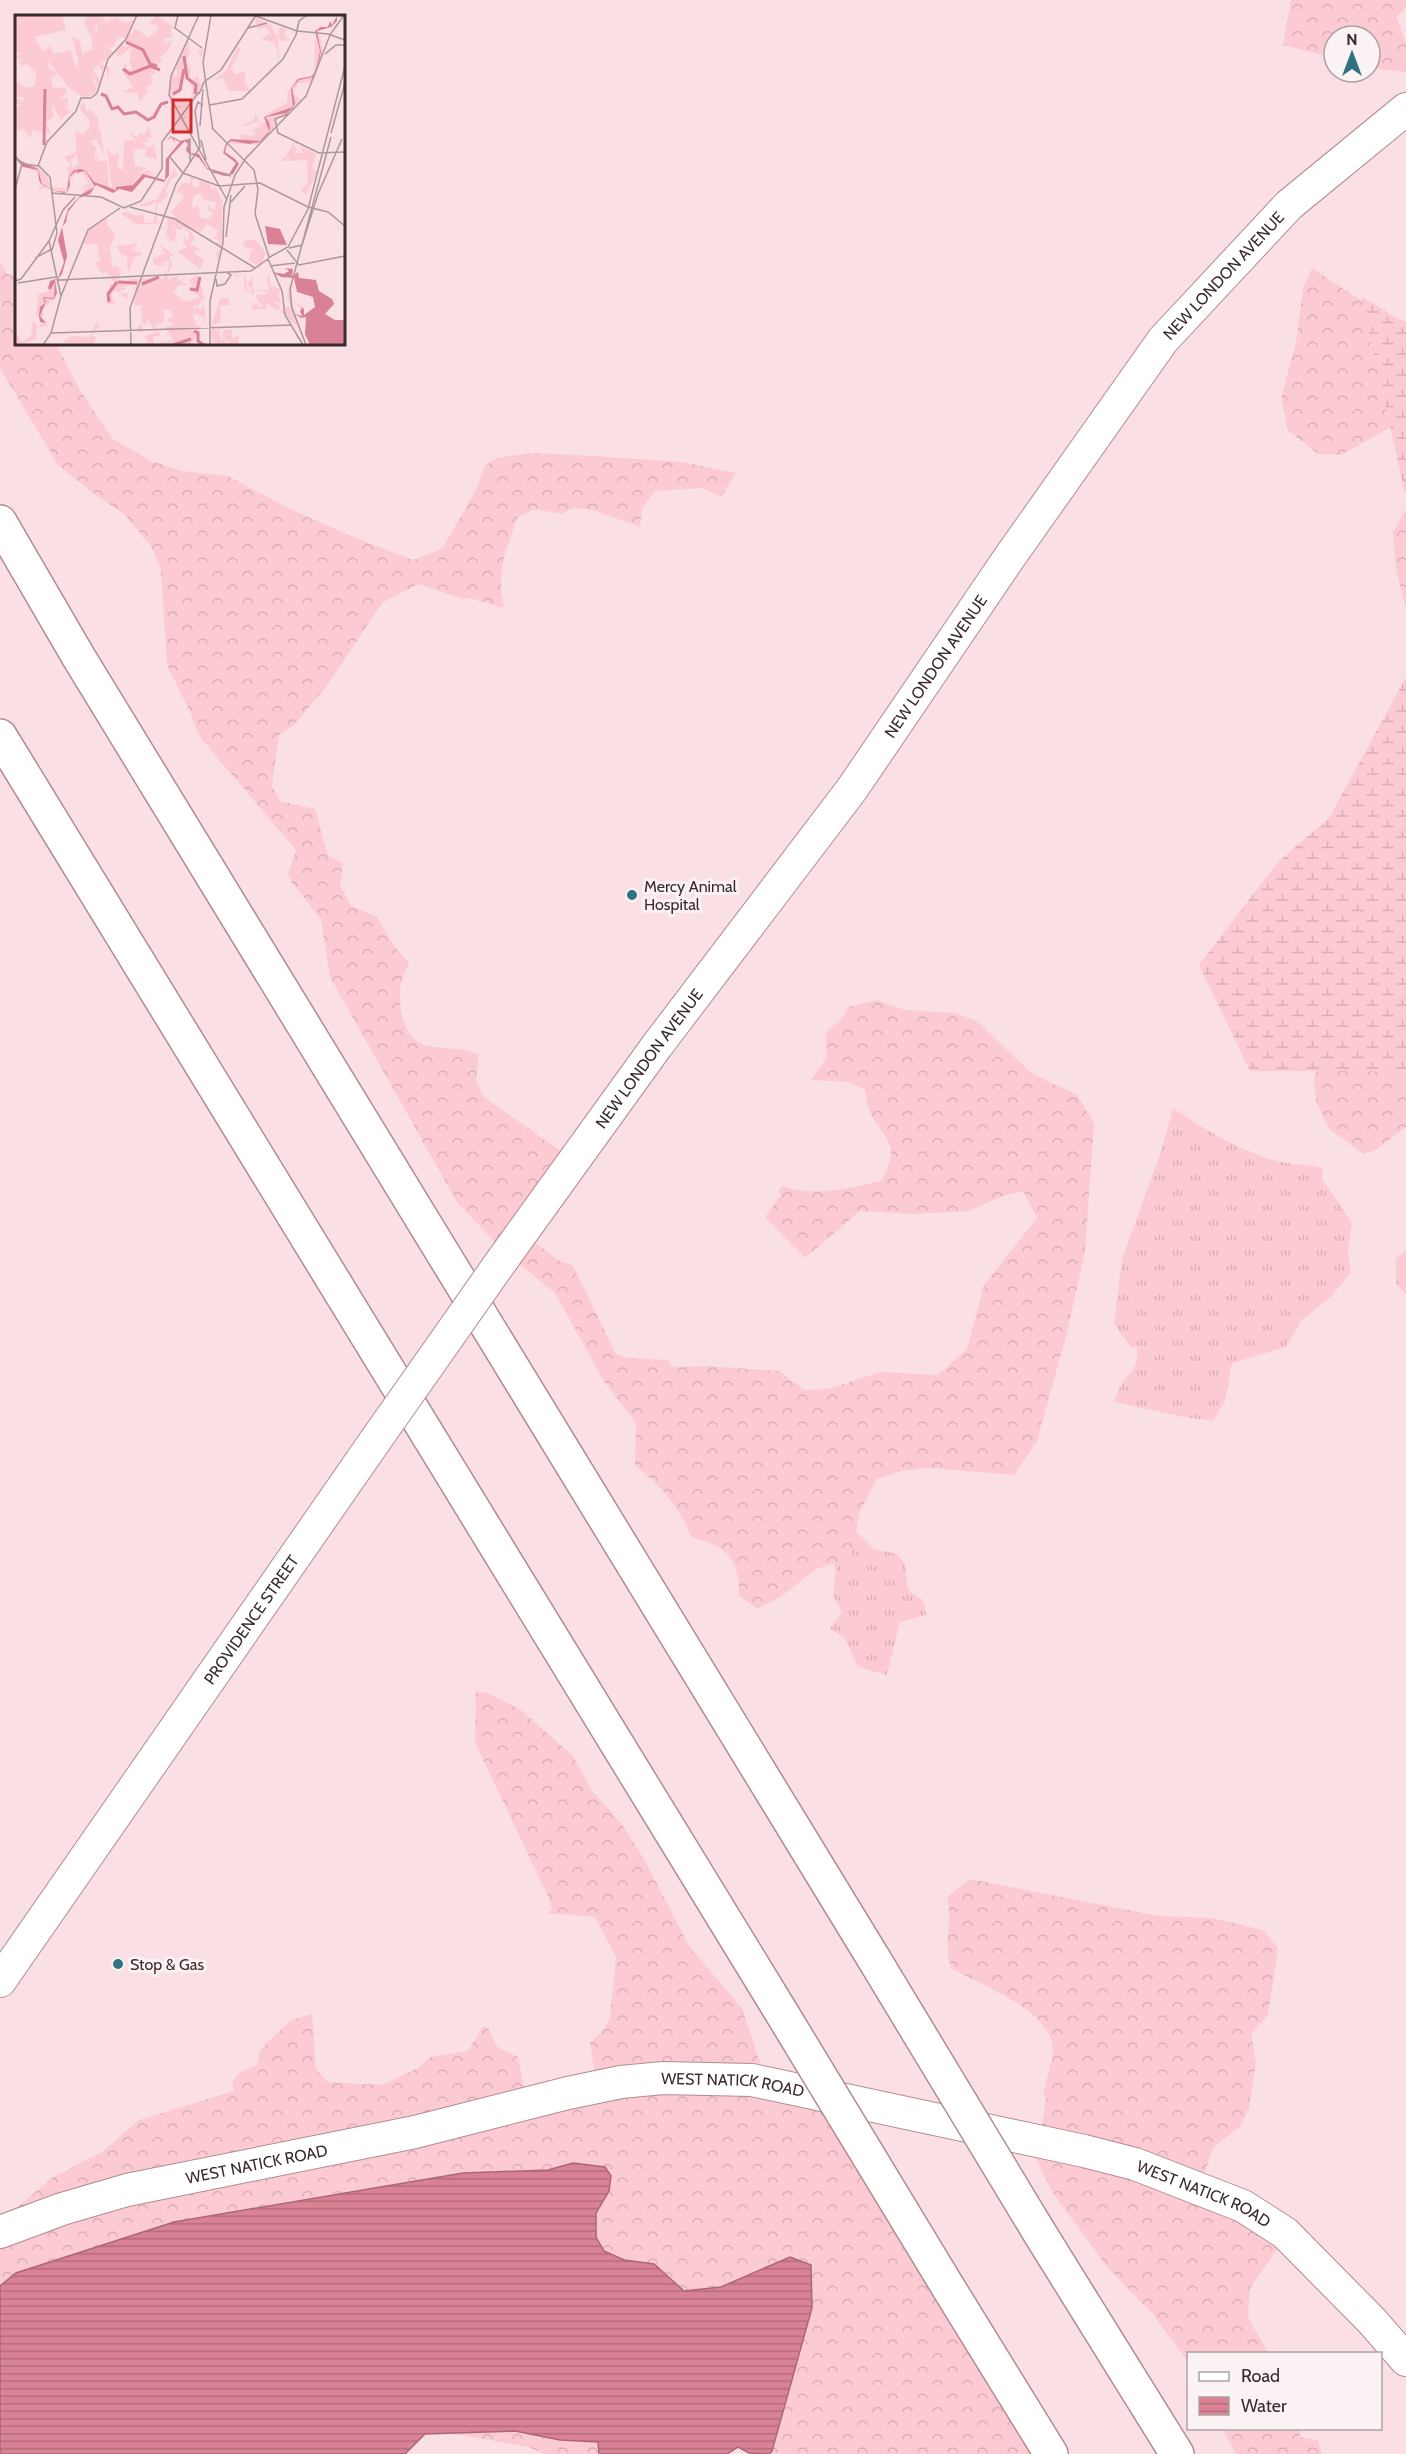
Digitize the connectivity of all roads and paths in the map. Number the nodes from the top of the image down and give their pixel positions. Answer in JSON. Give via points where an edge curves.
{"nodes":[{"id":1,"x":1406,"y":109,"type":"edge"},
{"id":2,"x":0,"y":522,"type":"edge"},
{"id":3,"x":0,"y":736,"type":"edge"},
{"id":4,"x":503,"y":1260,"type":"joint"},
{"id":5,"x":0,"y":1981,"type":"edge"},
{"id":6,"x":0,"y":2232,"type":"edge"},
{"id":7,"x":1406,"y":2360,"type":"edge"},
{"id":8,"x":1051,"y":2454,"type":"edge"},
{"id":9,"x":1177,"y":2454,"type":"edge"}],
"edges":[{"from":1,"to":4,"type":"main road","name":"NEW LONDON AVENUE","via":[[1289,205],[1163,340],[852,789],[656,1047]]},
{"from":2,"to":9,"type":"highway","bridge":true,"via":[[84,667]]},
{"from":3,"to":8,"type":"highway","bridge":true},
{"from":4,"to":5,"type":"main road","name":"PROVIDENCE STREET","bridge":true},
{"from":6,"to":7,"type":"main road","name":"WEST NATICK ROAD","via":[[62,2208],[127,2190],[415,2132],[621,2082],[663,2078],[752,2080],[1094,2153],[1135,2164],[1244,2206],[1285,2233]]}]}
